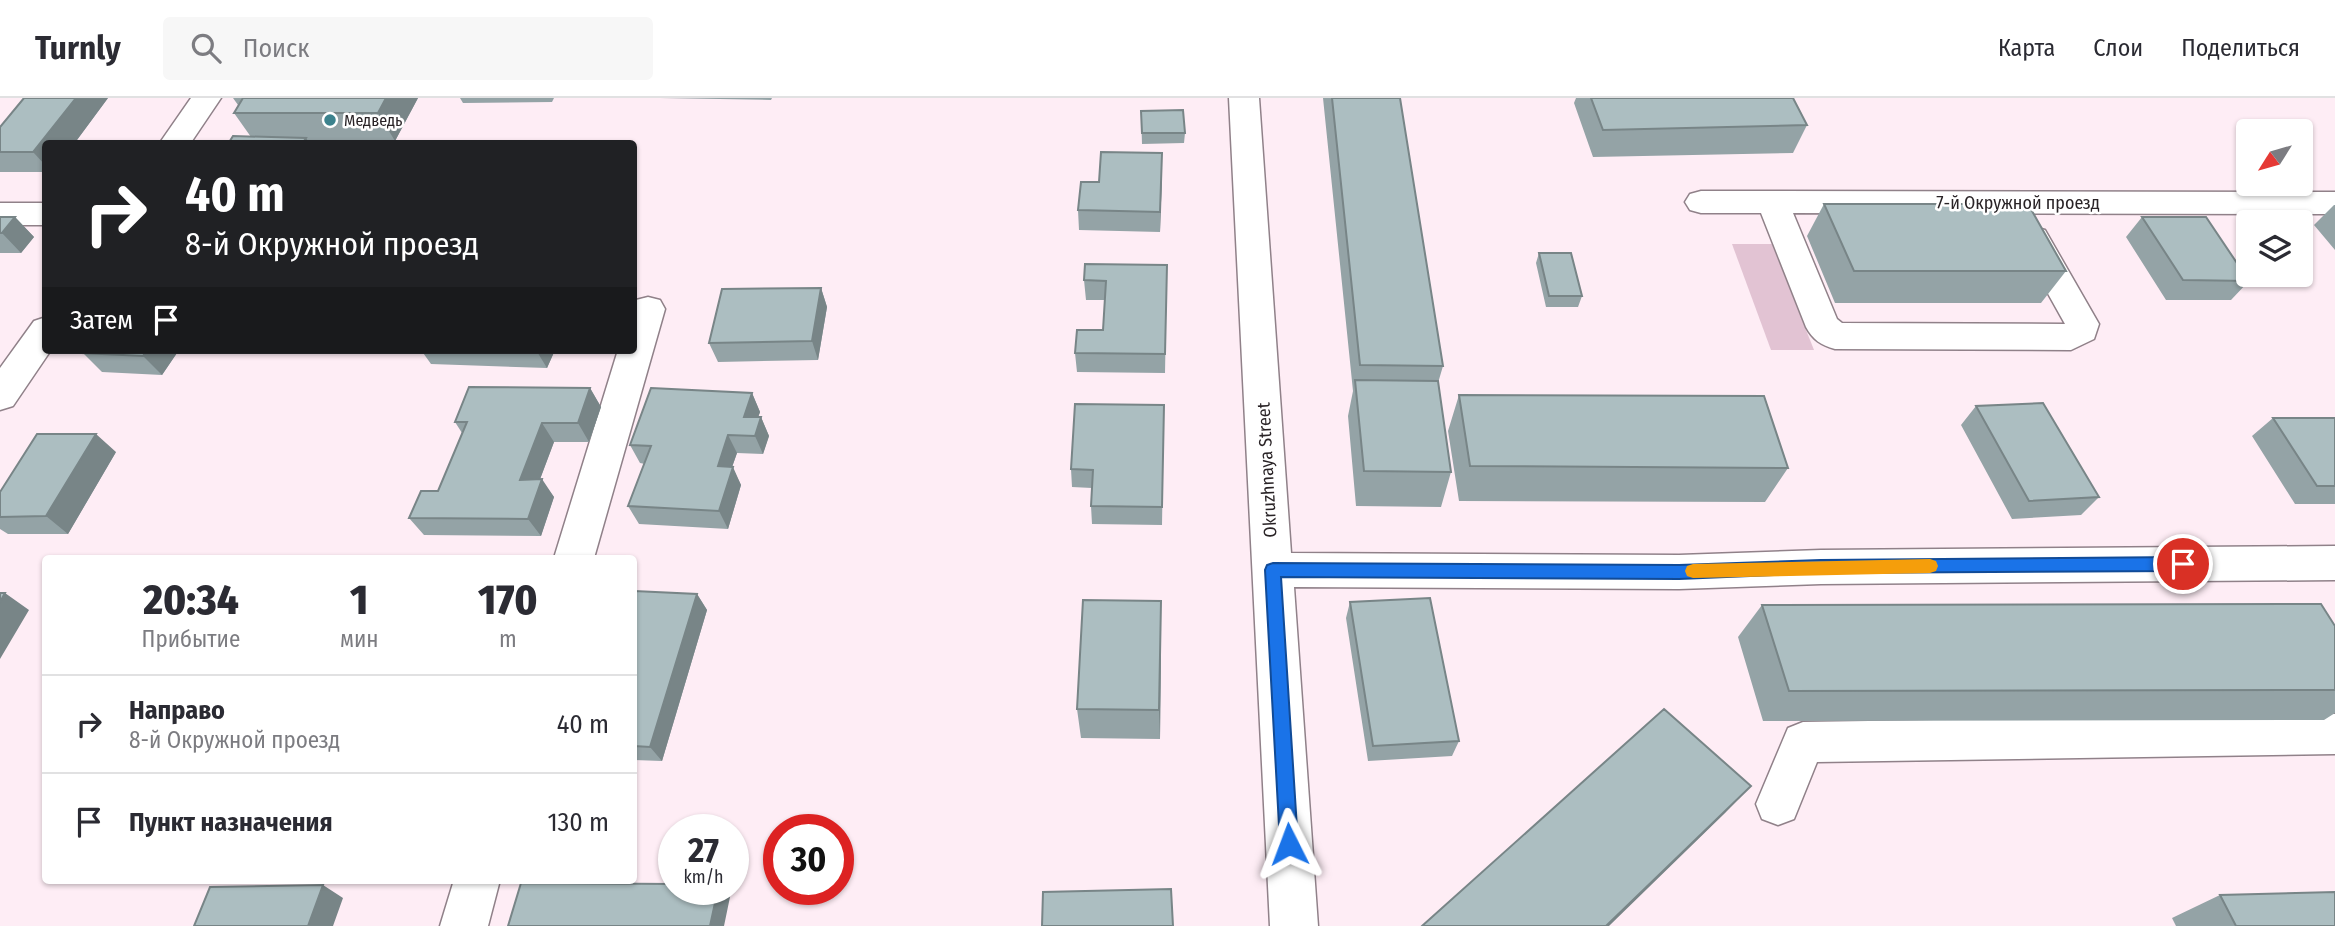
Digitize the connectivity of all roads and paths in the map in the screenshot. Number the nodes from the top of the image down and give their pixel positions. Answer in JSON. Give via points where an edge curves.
{"nodes":[{"id":1,"x":206,"y":98,"type":"edge"},
{"id":2,"x":1244,"y":98,"type":"edge"},
{"id":3,"x":177,"y":140,"type":"edge"},
{"id":4,"x":1701,"y":202,"type":"dead end"},
{"id":5,"x":1773,"y":203,"type":"junction"},
{"id":6,"x":2013,"y":203,"type":"junction"},
{"id":7,"x":2335,"y":204,"type":"edge"},
{"id":8,"x":0,"y":214,"type":"edge"},
{"id":9,"x":42,"y":214,"type":"edge"},
{"id":10,"x":648,"y":309,"type":"dead end"},
{"id":11,"x":42,"y":336,"type":"edge"},
{"id":12,"x":637,"y":346,"type":"edge"},
{"id":13,"x":635,"y":354,"type":"edge"},
{"id":14,"x":0,"y":396,"type":"edge"},
{"id":15,"x":575,"y":555,"type":"edge"},
{"id":16,"x":1273,"y":570,"type":"junction"},
{"id":17,"x":2331,"y":571,"type":"edge"},
{"id":18,"x":2335,"y":734,"type":"edge"},
{"id":19,"x":1778,"y":804,"type":"dead end"},
{"id":20,"x":476,"y":884,"type":"edge"},
{"id":21,"x":464,"y":926,"type":"edge"},
{"id":22,"x":1294,"y":926,"type":"edge"}],
"edges":[{"from":1,"to":3,"type":"street"},
{"from":2,"to":16,"type":"street","name":"Okruzhnaya Street"},
{"from":4,"to":5,"type":"street","name":"7-й Окружной проезд"},
{"from":5,"to":6,"type":"street","name":"7-й Окружной проезд"},
{"from":5,"to":6,"type":"street","via":[[1823,327],[1835,337],[2078,335],[2082,324]]},
{"from":6,"to":7,"type":"street","name":"7-й Окружной проезд"},
{"from":8,"to":9,"type":"street"},
{"from":10,"to":12,"type":"street"},
{"from":11,"to":14,"type":"street"},
{"from":13,"to":15,"type":"street"},
{"from":16,"to":17,"type":"street","via":[[1679,572],[1821,566]]},
{"from":16,"to":22,"type":"street","name":"Okruzhnaya Street"},
{"from":18,"to":19,"type":"street","via":[[1802,742]]},
{"from":20,"to":21,"type":"street"}]}
